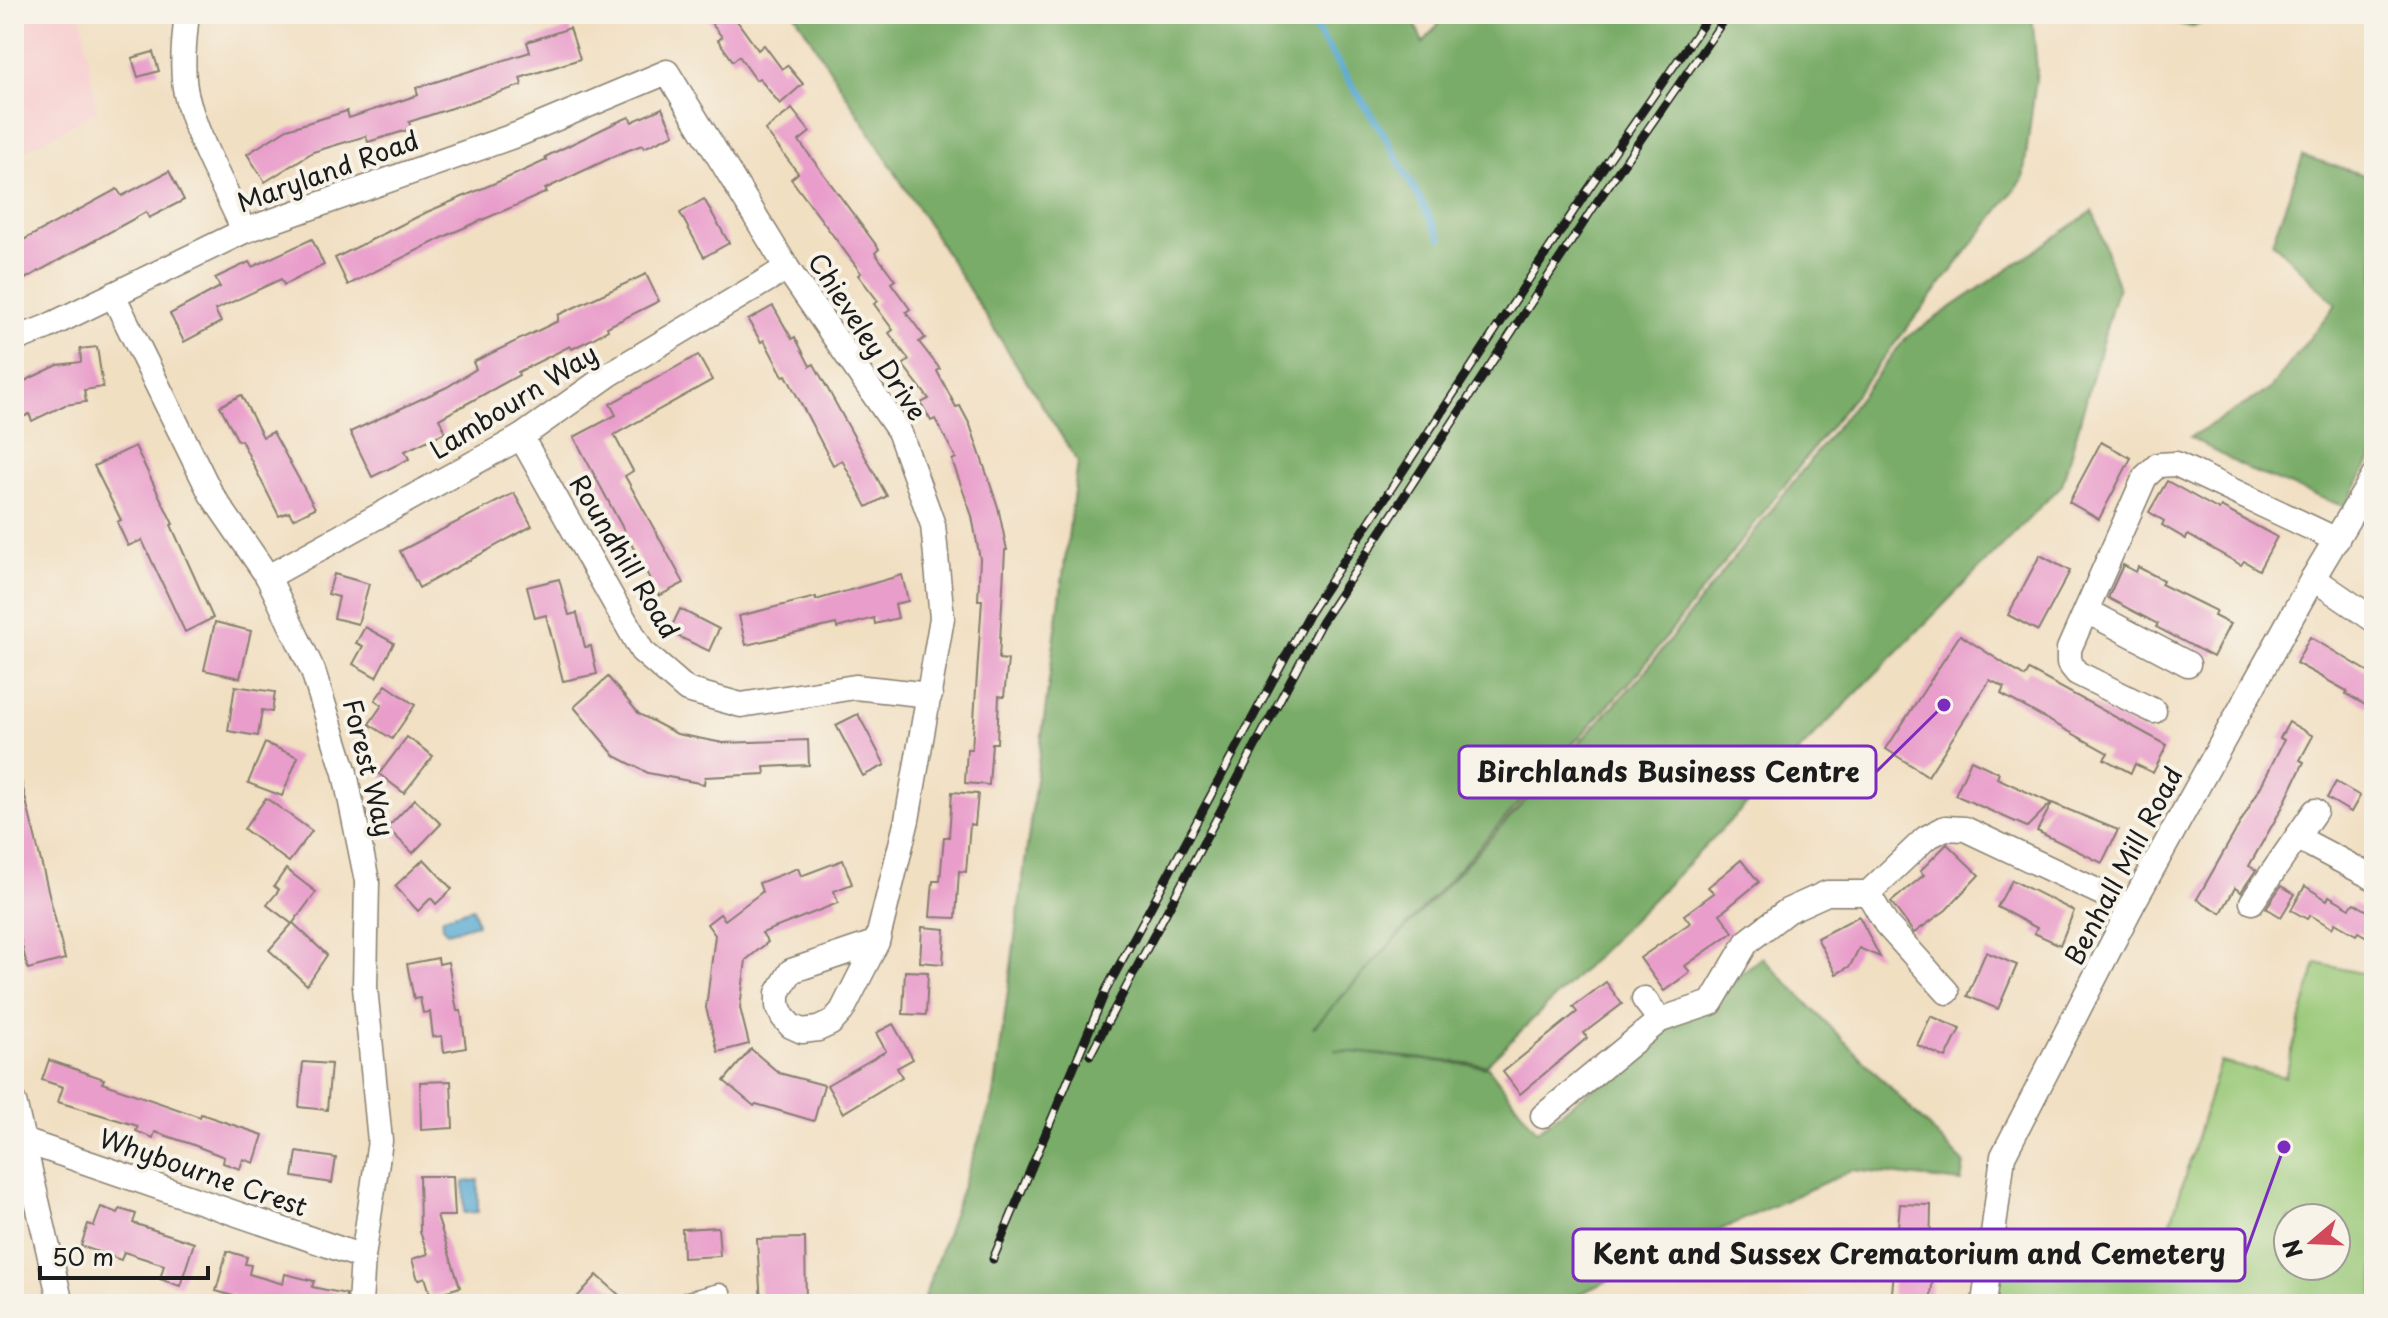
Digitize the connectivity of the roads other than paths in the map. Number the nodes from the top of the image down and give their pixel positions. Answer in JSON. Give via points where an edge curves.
{"nodes":[{"id":1,"x":187,"y":14,"type":"edge"},
{"id":2,"x":667,"y":72,"type":"joint"},
{"id":3,"x":244,"y":231,"type":"junction"},
{"id":4,"x":787,"y":268,"type":"junction"},
{"id":5,"x":113,"y":295,"type":"junction"},
{"id":6,"x":14,"y":340,"type":"edge"},
{"id":7,"x":521,"y":437,"type":"junction"},
{"id":8,"x":2374,"y":476,"type":"edge"},
{"id":9,"x":2337,"y":540,"type":"junction"},
{"id":10,"x":268,"y":577,"type":"junction"},
{"id":11,"x":2313,"y":578,"type":"junction"},
{"id":12,"x":2087,"y":611,"type":"junction"},
{"id":13,"x":2374,"y":620,"type":"edge"},
{"id":14,"x":2188,"y":664,"type":"dead end"},
{"id":15,"x":930,"y":695,"type":"junction"},
{"id":16,"x":2154,"y":711,"type":"dead end"},
{"id":17,"x":2315,"y":811,"type":"dead end"},
{"id":18,"x":2298,"y":838,"type":"junction"},
{"id":19,"x":2374,"y":878,"type":"edge"},
{"id":20,"x":1868,"y":893,"type":"junction"},
{"id":21,"x":2252,"y":902,"type":"dead end"},
{"id":22,"x":2131,"y":907,"type":"junction"},
{"id":23,"x":877,"y":942,"type":"dead end"},
{"id":24,"x":1947,"y":992,"type":"dead end"},
{"id":25,"x":1644,"y":999,"type":"dead end"},
{"id":26,"x":1660,"y":1020,"type":"junction"},
{"id":27,"x":14,"y":1102,"type":"edge"},
{"id":28,"x":1543,"y":1116,"type":"dead end"},
{"id":29,"x":24,"y":1141,"type":"junction"},
{"id":30,"x":363,"y":1257,"type":"junction"},
{"id":31,"x":719,"y":1296,"type":"dead end"},
{"id":32,"x":61,"y":1304,"type":"edge"},
{"id":33,"x":360,"y":1304,"type":"edge"},
{"id":34,"x":688,"y":1304,"type":"edge"},
{"id":35,"x":1984,"y":1304,"type":"edge"}],
"edges":[{"from":1,"to":3,"type":"street","via":[[186,93]]},
{"from":2,"to":3,"type":"street","name":"Maryland Road","via":[[519,134]]},
{"from":2,"to":4,"type":"street","name":"Chieveley Drive"},
{"from":3,"to":5,"type":"street","name":"Maryland Road"},
{"from":4,"to":7,"type":"street","name":"Lambourn Way","via":[[610,374]]},
{"from":4,"to":15,"type":"street","name":"Chieveley Drive","via":[[899,431],[933,525],[942,618]]},
{"from":5,"to":6,"type":"street","name":"Maryland Road"},
{"from":5,"to":10,"type":"street","name":"Forest Way","via":[[211,494]]},
{"from":7,"to":10,"type":"street","name":"Lambourn Way"},
{"from":7,"to":15,"type":"street","name":"Roundhill Road","via":[[642,651],[687,690],[741,705],[855,687]]},
{"from":8,"to":9,"type":"street","name":"Benhall Mill Road"},
{"from":9,"to":11,"type":"street","name":"Benhall Mill Road"},
{"from":9,"to":12,"type":"street","via":[[2176,464],[2158,465],[2145,477]]},
{"from":10,"to":30,"type":"street","name":"Forest Way","via":[[313,671],[345,773],[367,881],[365,987],[380,1141]]},
{"from":11,"to":13,"type":"street"},
{"from":11,"to":22,"type":"street","name":"Benhall Mill Road"},
{"from":12,"to":14,"type":"street"},
{"from":12,"to":16,"type":"street","via":[[2069,649],[2069,663],[2077,673]]},
{"from":15,"to":23,"type":"street","name":"Chieveley Drive"},
{"from":17,"to":18,"type":"street"},
{"from":18,"to":19,"type":"street"},
{"from":18,"to":21,"type":"street"},
{"from":20,"to":22,"type":"street","via":[[1926,838],[1945,828],[1965,829]]},
{"from":20,"to":24,"type":"street","via":[[1886,924]]},
{"from":20,"to":26,"type":"street","via":[[1827,893],[1787,911],[1747,942],[1711,1003]]},
{"from":22,"to":35,"type":"street","name":"Benhall Mill Road","via":[[2003,1156]]},
{"from":25,"to":26,"type":"street"},
{"from":26,"to":28,"type":"street"},
{"from":27,"to":29,"type":"street"},
{"from":29,"to":30,"type":"street","name":"Whybourne Crest"},
{"from":29,"to":32,"type":"street"},
{"from":30,"to":33,"type":"street","name":"Forest Way"},
{"from":31,"to":34,"type":"street"}]}
